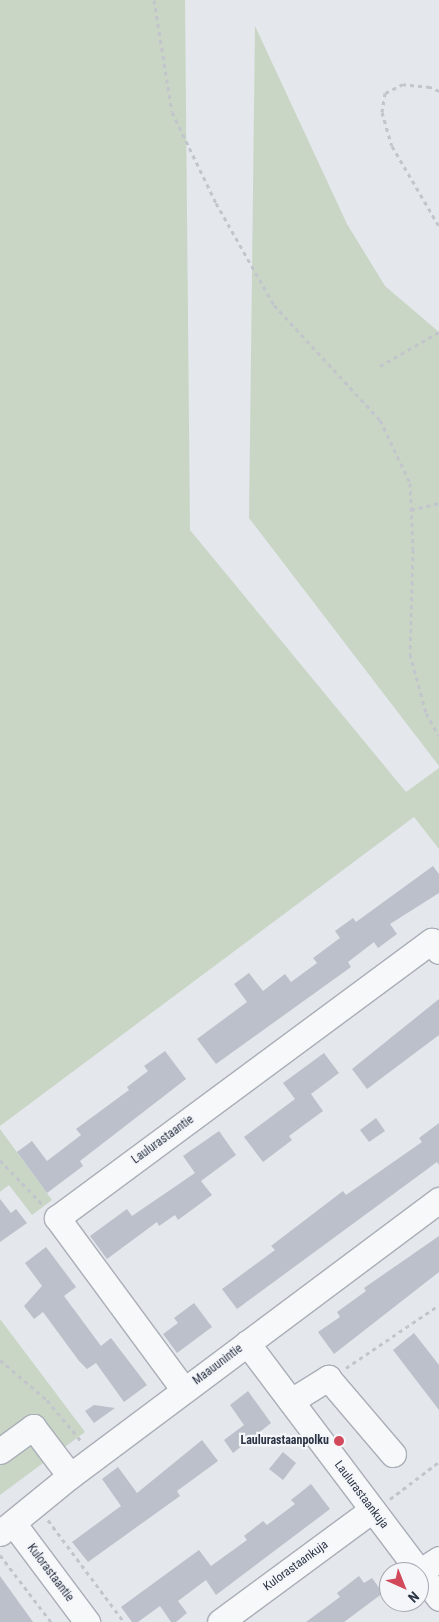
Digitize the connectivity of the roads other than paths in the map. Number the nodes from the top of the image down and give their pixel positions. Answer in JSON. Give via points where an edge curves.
{"nodes":[{"id":1,"x":439,"y":951,"type":"edge"},
{"id":2,"x":439,"y":1200,"type":"edge"},
{"id":3,"x":247,"y":1343,"type":"junction"},
{"id":4,"x":184,"y":1390,"type":"junction"},
{"id":5,"x":291,"y":1401,"type":"junction"},
{"id":6,"x":0,"y":1451,"type":"edge"},
{"id":7,"x":393,"y":1454,"type":"dead end"},
{"id":8,"x":70,"y":1476,"type":"junction"},
{"id":9,"x":372,"y":1510,"type":"junction"},
{"id":10,"x":6,"y":1528,"type":"edge"},
{"id":11,"x":411,"y":1562,"type":"edge"},
{"id":12,"x":429,"y":1585,"type":"edge"},
{"id":13,"x":439,"y":1598,"type":"edge"},
{"id":14,"x":87,"y":1622,"type":"edge"},
{"id":15,"x":220,"y":1622,"type":"edge"}],
"edges":[{"from":1,"to":4,"type":"street","name":"Laulurastaantie","via":[[432,941],[57,1218]]},
{"from":2,"to":3,"type":"street","name":"Maauunintie"},
{"from":3,"to":4,"type":"street","name":"Maauunintie"},
{"from":3,"to":5,"type":"street","name":"Laulurastaankuja"},
{"from":4,"to":8,"type":"street","name":"Maauunintie"},
{"from":5,"to":7,"type":"street","via":[[328,1378]]},
{"from":5,"to":9,"type":"street","name":"Laulurastaankuja"},
{"from":6,"to":8,"type":"street","via":[[33,1427]]},
{"from":8,"to":10,"type":"street","name":"Maauunintie"},
{"from":9,"to":11,"type":"street","name":"Laulurastaankuja"},
{"from":9,"to":15,"type":"street","name":"Kulorastaankuja"},
{"from":10,"to":14,"type":"street","name":"Kulorastaantie"},
{"from":12,"to":13,"type":"street","name":"Laulurastaankuja"}]}
